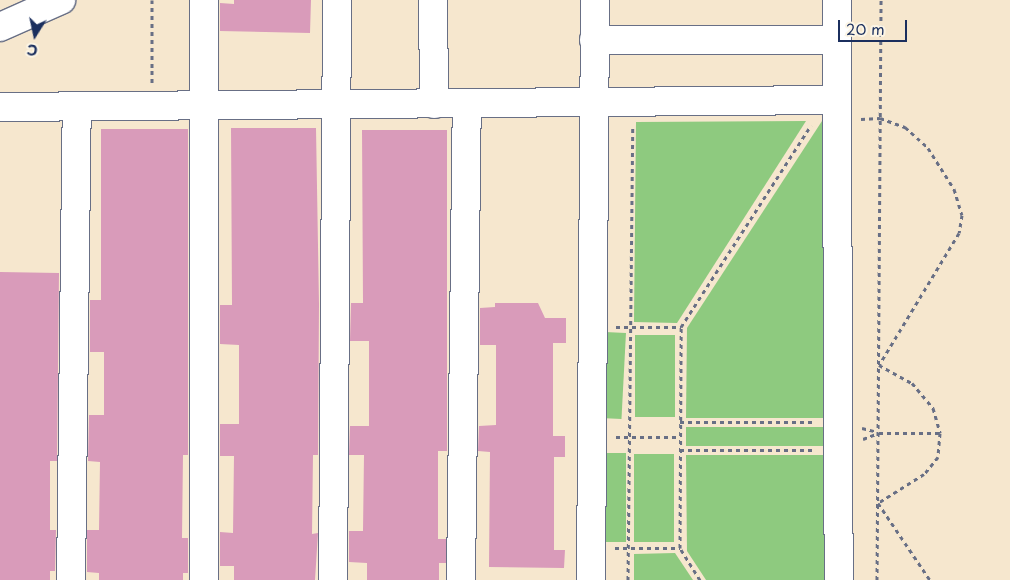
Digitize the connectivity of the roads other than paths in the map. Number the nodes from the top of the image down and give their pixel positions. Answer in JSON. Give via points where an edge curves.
{"nodes":[{"id":1,"x":61,"y":0,"type":"edge"},
{"id":2,"x":204,"y":0,"type":"edge"},
{"id":3,"x":337,"y":0,"type":"edge"},
{"id":4,"x":433,"y":0,"type":"edge"},
{"id":5,"x":595,"y":0,"type":"edge"},
{"id":6,"x":837,"y":0,"type":"edge"},
{"id":7,"x":0,"y":27,"type":"edge"},
{"id":8,"x":594,"y":40,"type":"junction"},
{"id":9,"x":837,"y":40,"type":"junction"},
{"id":10,"x":594,"y":102,"type":"junction"},
{"id":11,"x":467,"y":103,"type":"junction"},
{"id":12,"x":336,"y":104,"type":"junction"},
{"id":13,"x":434,"y":104,"type":"junction"},
{"id":14,"x":204,"y":105,"type":"junction"},
{"id":15,"x":77,"y":106,"type":"junction"},
{"id":16,"x":834,"y":106,"type":"junction"},
{"id":17,"x":0,"y":107,"type":"edge"},
{"id":18,"x":71,"y":580,"type":"edge"},
{"id":19,"x":204,"y":580,"type":"edge"},
{"id":20,"x":333,"y":580,"type":"edge"},
{"id":21,"x":461,"y":580,"type":"edge"},
{"id":22,"x":591,"y":580,"type":"edge"},
{"id":23,"x":839,"y":580,"type":"edge"}],
"edges":[{"from":1,"to":7,"type":"lane"},
{"from":2,"to":14,"type":"lane"},
{"from":3,"to":12,"type":"lane"},
{"from":4,"to":13,"type":"lane"},
{"from":5,"to":8,"type":"lane"},
{"from":6,"to":9,"type":"lane"},
{"from":8,"to":9,"type":"lane"},
{"from":8,"to":10,"type":"lane"},
{"from":9,"to":16,"type":"lane"},
{"from":10,"to":11,"type":"lane"},
{"from":10,"to":16,"type":"lane"},
{"from":10,"to":22,"type":"lane"},
{"from":11,"to":13,"type":"lane"},
{"from":11,"to":21,"type":"lane"},
{"from":12,"to":13,"type":"lane"},
{"from":12,"to":14,"type":"lane"},
{"from":12,"to":20,"type":"lane"},
{"from":14,"to":15,"type":"lane"},
{"from":14,"to":19,"type":"lane"},
{"from":15,"to":17,"type":"lane"},
{"from":15,"to":18,"type":"lane"},
{"from":16,"to":23,"type":"lane"}]}
